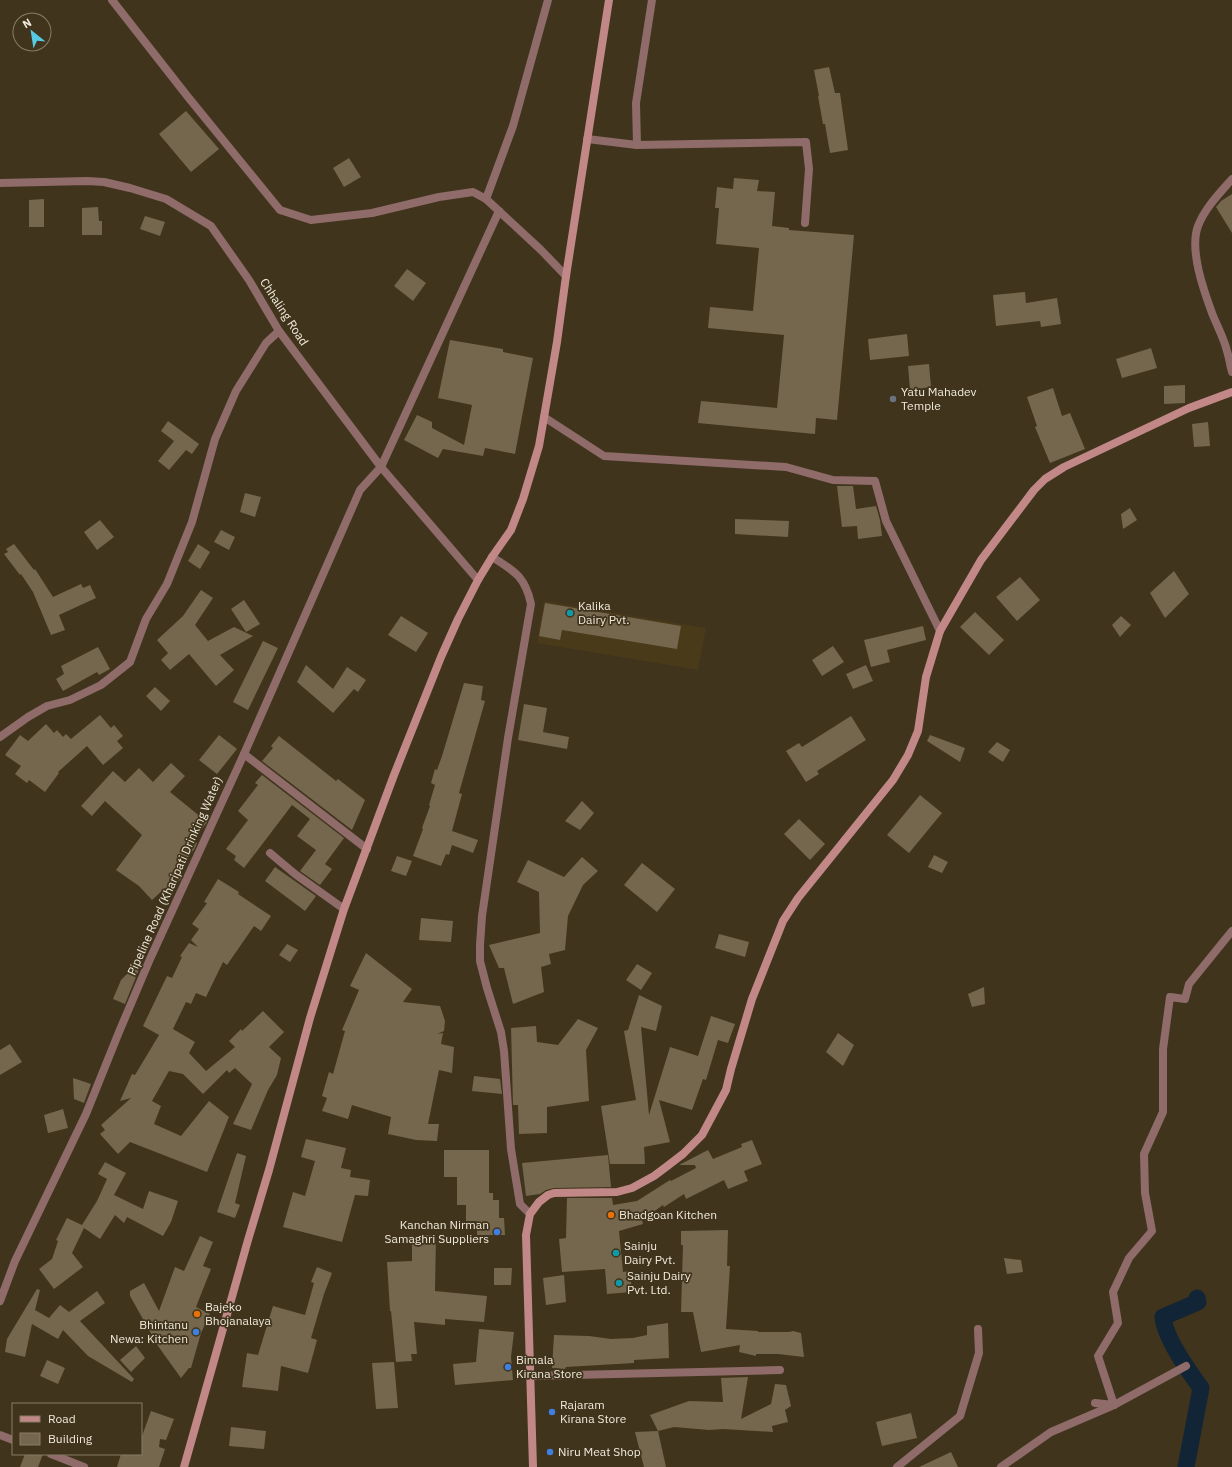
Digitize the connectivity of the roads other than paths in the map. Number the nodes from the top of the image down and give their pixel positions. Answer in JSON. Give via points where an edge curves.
{"nodes":[{"id":1,"x":112,"y":0,"type":"edge"},
{"id":2,"x":548,"y":0,"type":"edge"},
{"id":3,"x":609,"y":0,"type":"edge"},
{"id":4,"x":652,"y":0,"type":"edge"},
{"id":5,"x":587,"y":139,"type":"junction"},
{"id":6,"x":637,"y":145,"type":"junction"},
{"id":7,"x":1232,"y":179,"type":"edge"},
{"id":8,"x":0,"y":183,"type":"edge"},
{"id":9,"x":486,"y":199,"type":"junction"},
{"id":10,"x":499,"y":211,"type":"junction"},
{"id":11,"x":804,"y":223,"type":"dead end"},
{"id":12,"x":566,"y":276,"type":"junction"},
{"id":13,"x":279,"y":331,"type":"junction"},
{"id":14,"x":1232,"y":372,"type":"edge"},
{"id":15,"x":1232,"y":392,"type":"edge"},
{"id":16,"x":544,"y":417,"type":"junction"},
{"id":17,"x":380,"y":467,"type":"junction"},
{"id":18,"x":492,"y":557,"type":"junction"},
{"id":19,"x":478,"y":580,"type":"junction"},
{"id":20,"x":940,"y":631,"type":"junction"},
{"id":21,"x":0,"y":737,"type":"edge"},
{"id":22,"x":244,"y":754,"type":"junction"},
{"id":23,"x":367,"y":849,"type":"junction"},
{"id":24,"x":270,"y":853,"type":"dead end"},
{"id":25,"x":344,"y":909,"type":"junction"},
{"id":26,"x":1232,"y":931,"type":"edge"},
{"id":27,"x":530,"y":1214,"type":"junction"},
{"id":28,"x":0,"y":1301,"type":"edge"},
{"id":29,"x":978,"y":1329,"type":"dead end"},
{"id":30,"x":1186,"y":1366,"type":"dead end"},
{"id":31,"x":780,"y":1370,"type":"dead end"},
{"id":32,"x":530,"y":1376,"type":"junction"},
{"id":33,"x":1095,"y":1403,"type":"dead end"},
{"id":34,"x":1114,"y":1405,"type":"junction"},
{"id":35,"x":0,"y":1435,"type":"edge"},
{"id":36,"x":12,"y":1440,"type":"edge"},
{"id":37,"x":54,"y":1455,"type":"edge"},
{"id":38,"x":84,"y":1467,"type":"edge"},
{"id":39,"x":184,"y":1467,"type":"edge"},
{"id":40,"x":533,"y":1467,"type":"edge"},
{"id":41,"x":897,"y":1467,"type":"edge"},
{"id":42,"x":1001,"y":1467,"type":"edge"}],
"edges":[{"from":1,"to":9,"type":"street","via":[[280,210],[311,220],[372,213],[438,197],[473,192]]},
{"from":2,"to":9,"type":"street","via":[[513,126]]},
{"from":3,"to":5,"type":"main road"},
{"from":4,"to":6,"type":"street","via":[[636,103]]},
{"from":5,"to":6,"type":"street"},
{"from":5,"to":12,"type":"main road"},
{"from":6,"to":11,"type":"street","via":[[806,142],[809,168]]},
{"from":7,"to":14,"type":"street","via":[[1206,210],[1197,228],[1196,240],[1196,255],[1202,282],[1227,350]]},
{"from":8,"to":13,"type":"street","name":"Chhaling Road","via":[[104,182],[166,199],[211,226],[249,280]]},
{"from":9,"to":10,"type":"street"},
{"from":10,"to":12,"type":"street"},
{"from":10,"to":17,"type":"street","name":"Pipeline Road (Kharipati Drinking Water)"},
{"from":12,"to":16,"type":"main road"},
{"from":13,"to":17,"type":"street","name":"Chhaling Road"},
{"from":13,"to":21,"type":"street","via":[[266,343],[236,391],[215,439],[192,522],[166,584],[146,619],[130,662],[101,685],[70,700],[47,706]]},
{"from":15,"to":20,"type":"main road","via":[[1183,411],[1064,467],[1045,479],[982,560]]},
{"from":16,"to":18,"type":"main road","via":[[539,446],[523,499],[511,530]]},
{"from":16,"to":20,"type":"street","via":[[604,456],[786,467],[833,480],[875,481],[886,521]]},
{"from":17,"to":19,"type":"street","name":"Chhaling Road"},
{"from":17,"to":22,"type":"street","name":"Pipeline Road (Kharipati Drinking Water)","via":[[360,490]]},
{"from":18,"to":19,"type":"main road"},
{"from":18,"to":27,"type":"street","via":[[517,573],[525,584],[531,604],[508,738],[480,945],[482,972],[501,1032],[504,1051],[511,1148],[520,1204]]},
{"from":19,"to":23,"type":"main road","via":[[440,657]]},
{"from":20,"to":27,"type":"main road","via":[[926,677],[918,731],[908,755],[893,780],[782,921],[752,999],[726,1090],[702,1135],[660,1172],[632,1188],[612,1192],[554,1193],[543,1198]]},
{"from":22,"to":23,"type":"street"},
{"from":22,"to":28,"type":"street","name":"Pipeline Road (Kharipati Drinking Water)","via":[[147,966],[86,1114],[15,1261]]},
{"from":23,"to":25,"type":"main road"},
{"from":24,"to":25,"type":"street"},
{"from":25,"to":39,"type":"main road","via":[[310,1018],[270,1170]]},
{"from":26,"to":34,"type":"street","via":[[1189,984],[1185,999],[1170,997],[1163,1049],[1163,1112],[1144,1154],[1145,1193],[1152,1232],[1129,1258],[1113,1292],[1118,1323],[1098,1356]]},
{"from":27,"to":32,"type":"main road","via":[[526,1234]]},
{"from":29,"to":41,"type":"street","via":[[979,1353],[960,1416]]},
{"from":30,"to":34,"type":"street"},
{"from":31,"to":32,"type":"street"},
{"from":32,"to":40,"type":"main road"},
{"from":33,"to":34,"type":"street"},
{"from":34,"to":42,"type":"street","via":[[1051,1432]]},
{"from":35,"to":36,"type":"street"},
{"from":37,"to":38,"type":"street"}]}
